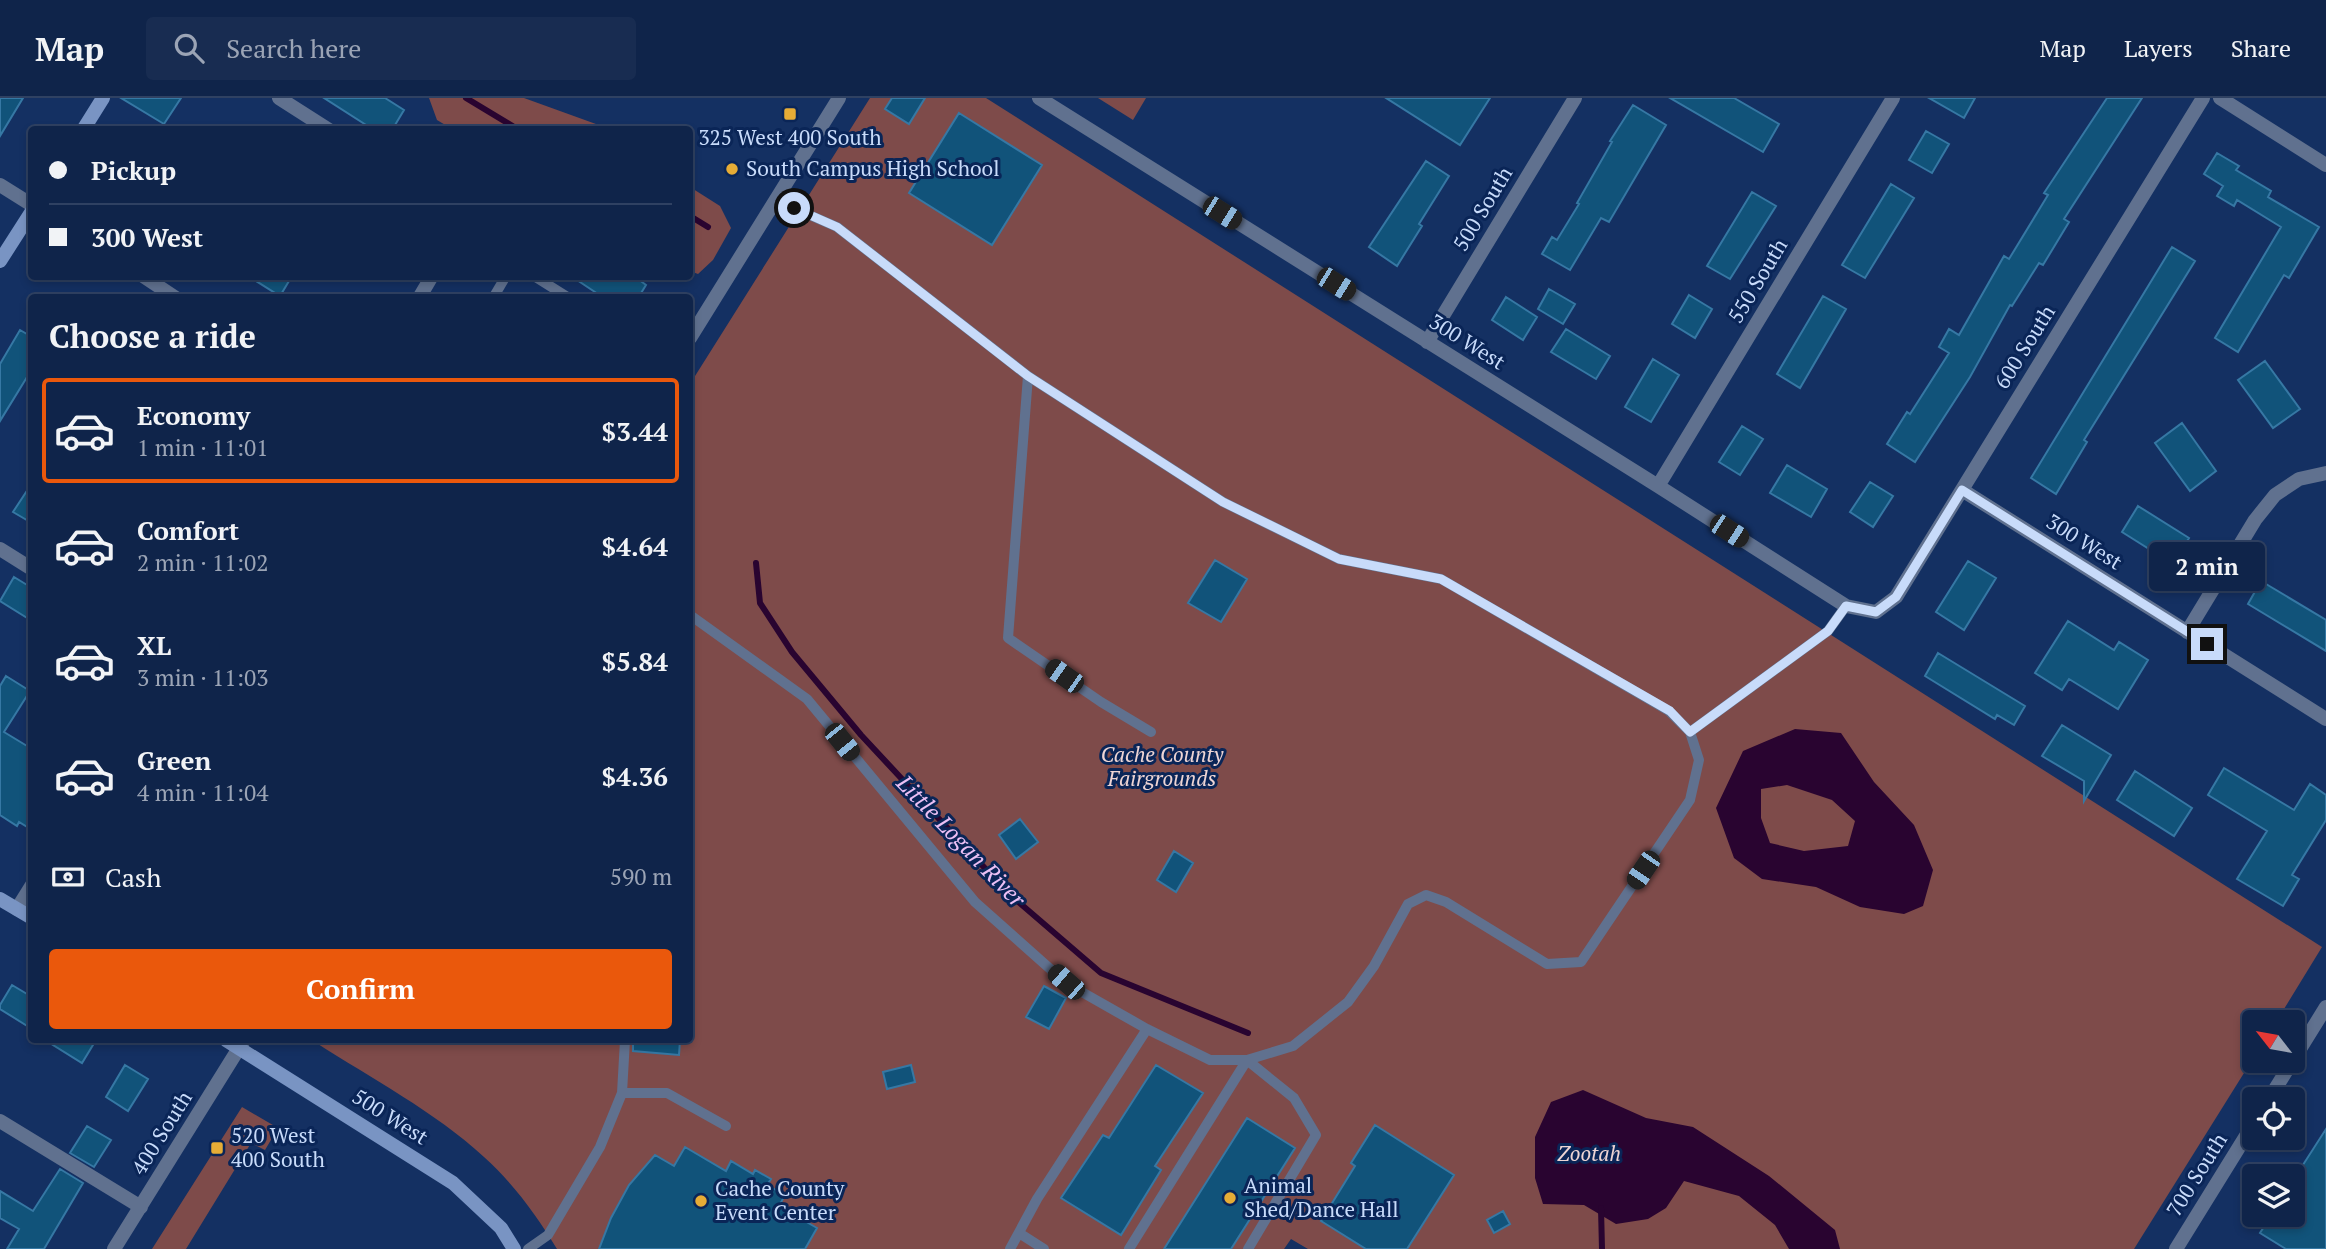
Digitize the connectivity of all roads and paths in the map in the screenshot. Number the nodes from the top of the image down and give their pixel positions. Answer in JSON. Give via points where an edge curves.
{"nodes":[{"id":1,"x":103,"y":98,"type":"edge"},
{"id":2,"x":279,"y":98,"type":"edge"},
{"id":3,"x":839,"y":98,"type":"edge"},
{"id":4,"x":1039,"y":98,"type":"edge"},
{"id":5,"x":1575,"y":98,"type":"edge"},
{"id":6,"x":1892,"y":98,"type":"edge"},
{"id":7,"x":2203,"y":98,"type":"edge"},
{"id":8,"x":2220,"y":98,"type":"edge"},
{"id":9,"x":86,"y":126,"type":"edge"},
{"id":10,"x":323,"y":126,"type":"edge"},
{"id":11,"x":2326,"y":165,"type":"edge"},
{"id":12,"x":0,"y":185,"type":"edge"},
{"id":13,"x":775,"y":200,"type":"junction"},
{"id":14,"x":28,"y":202,"type":"edge"},
{"id":15,"x":28,"y":217,"type":"edge"},
{"id":16,"x":0,"y":261,"type":"edge"},
{"id":17,"x":149,"y":280,"type":"edge"},
{"id":18,"x":540,"y":280,"type":"edge"},
{"id":19,"x":170,"y":294,"type":"edge"},
{"id":20,"x":563,"y":294,"type":"edge"},
{"id":21,"x":693,"y":333,"type":"edge"},
{"id":22,"x":1427,"y":342,"type":"junction"},
{"id":23,"x":1028,"y":376,"type":"junction"},
{"id":24,"x":2326,"y":473,"type":"edge"},
{"id":25,"x":1658,"y":486,"type":"junction"},
{"id":26,"x":1962,"y":490,"type":"junction"},
{"id":27,"x":0,"y":549,"type":"edge"},
{"id":28,"x":28,"y":566,"type":"edge"},
{"id":29,"x":1846,"y":606,"type":"junction"},
{"id":30,"x":1876,"y":612,"type":"joint"},
{"id":31,"x":693,"y":617,"type":"edge"},
{"id":32,"x":2187,"y":632,"type":"junction"},
{"id":33,"x":2326,"y":719,"type":"edge"},
{"id":34,"x":1151,"y":732,"type":"dead end"},
{"id":35,"x":1690,"y":732,"type":"junction"},
{"id":36,"x":28,"y":891,"type":"edge"},
{"id":37,"x":0,"y":898,"type":"edge"},
{"id":38,"x":17,"y":909,"type":"junction"},
{"id":39,"x":28,"y":916,"type":"edge"},
{"id":40,"x":2326,"y":1007,"type":"edge"},
{"id":41,"x":1147,"y":1029,"type":"junction"},
{"id":42,"x":235,"y":1043,"type":"edge"},
{"id":43,"x":238,"y":1043,"type":"edge"},
{"id":44,"x":625,"y":1043,"type":"edge"},
{"id":45,"x":1247,"y":1060,"type":"junction"},
{"id":46,"x":2276,"y":1087,"type":"edge"},
{"id":47,"x":622,"y":1093,"type":"junction"},
{"id":48,"x":0,"y":1121,"type":"edge"},
{"id":49,"x":726,"y":1126,"type":"dead end"},
{"id":50,"x":2242,"y":1143,"type":"edge"},
{"id":51,"x":141,"y":1208,"type":"junction"},
{"id":52,"x":1018,"y":1233,"type":"junction"},
{"id":53,"x":114,"y":1249,"type":"edge"},
{"id":54,"x":514,"y":1249,"type":"edge"},
{"id":55,"x":528,"y":1249,"type":"edge"},
{"id":56,"x":1010,"y":1249,"type":"edge"},
{"id":57,"x":1044,"y":1249,"type":"edge"},
{"id":58,"x":1129,"y":1249,"type":"edge"},
{"id":59,"x":1248,"y":1249,"type":"edge"},
{"id":60,"x":2176,"y":1249,"type":"edge"}],
"edges":[{"from":1,"to":9,"type":"street"},
{"from":2,"to":10,"type":"street"},
{"from":3,"to":13,"type":"street"},
{"from":4,"to":22,"type":"street","name":"300 West"},
{"from":5,"to":22,"type":"street","name":"500 South"},
{"from":6,"to":25,"type":"street","name":"550 South"},
{"from":7,"to":26,"type":"street","name":"600 South"},
{"from":8,"to":11,"type":"street"},
{"from":12,"to":14,"type":"street"},
{"from":13,"to":21,"type":"street"},
{"from":13,"to":23,"type":"lane","via":[[837,227]]},
{"from":15,"to":16,"type":"street"},
{"from":17,"to":19,"type":"street"},
{"from":18,"to":20,"type":"lane"},
{"from":22,"to":25,"type":"street","name":"300 West"},
{"from":23,"to":34,"type":"lane","via":[[1008,638]]},
{"from":23,"to":35,"type":"lane","via":[[1223,502],[1339,559],[1441,579],[1670,711]]},
{"from":24,"to":32,"type":"street","via":[[2299,480],[2275,495]]},
{"from":25,"to":29,"type":"street","name":"300 West"},
{"from":26,"to":30,"type":"street","name":"600 South","via":[[1896,597]]},
{"from":26,"to":32,"type":"street","name":"300 West"},
{"from":27,"to":28,"type":"street"},
{"from":29,"to":30,"type":"street","name":"300 West"},
{"from":29,"to":35,"type":"lane","via":[[1828,631]]},
{"from":31,"to":41,"type":"lane","via":[[807,699],[975,902],[1066,982]]},
{"from":32,"to":33,"type":"street","name":"300 West"},
{"from":35,"to":45,"type":"lane","via":[[1699,760],[1690,800],[1581,962],[1547,964],[1446,902],[1426,895],[1408,904],[1348,1002],[1293,1046]]},
{"from":36,"to":38,"type":"street"},
{"from":37,"to":38,"type":"street"},
{"from":38,"to":39,"type":"street"},
{"from":40,"to":46,"type":"street"},
{"from":41,"to":45,"type":"lane","via":[[1210,1060]]},
{"from":41,"to":52,"type":"lane"},
{"from":42,"to":51,"type":"street","name":"400 South"},
{"from":43,"to":54,"type":"street","name":"500 West","via":[[453,1183],[501,1228]]},
{"from":44,"to":47,"type":"lane"},
{"from":45,"to":58,"type":"lane"},
{"from":45,"to":59,"type":"lane","via":[[1294,1098],[1316,1135]]},
{"from":47,"to":49,"type":"lane","via":[[667,1093]]},
{"from":47,"to":55,"type":"lane","via":[[600,1147],[560,1216],[548,1235]]},
{"from":48,"to":51,"type":"street"},
{"from":50,"to":60,"type":"street","name":"700 South"},
{"from":51,"to":53,"type":"street","name":"400 South"},
{"from":52,"to":56,"type":"lane"},
{"from":52,"to":57,"type":"lane"}]}
